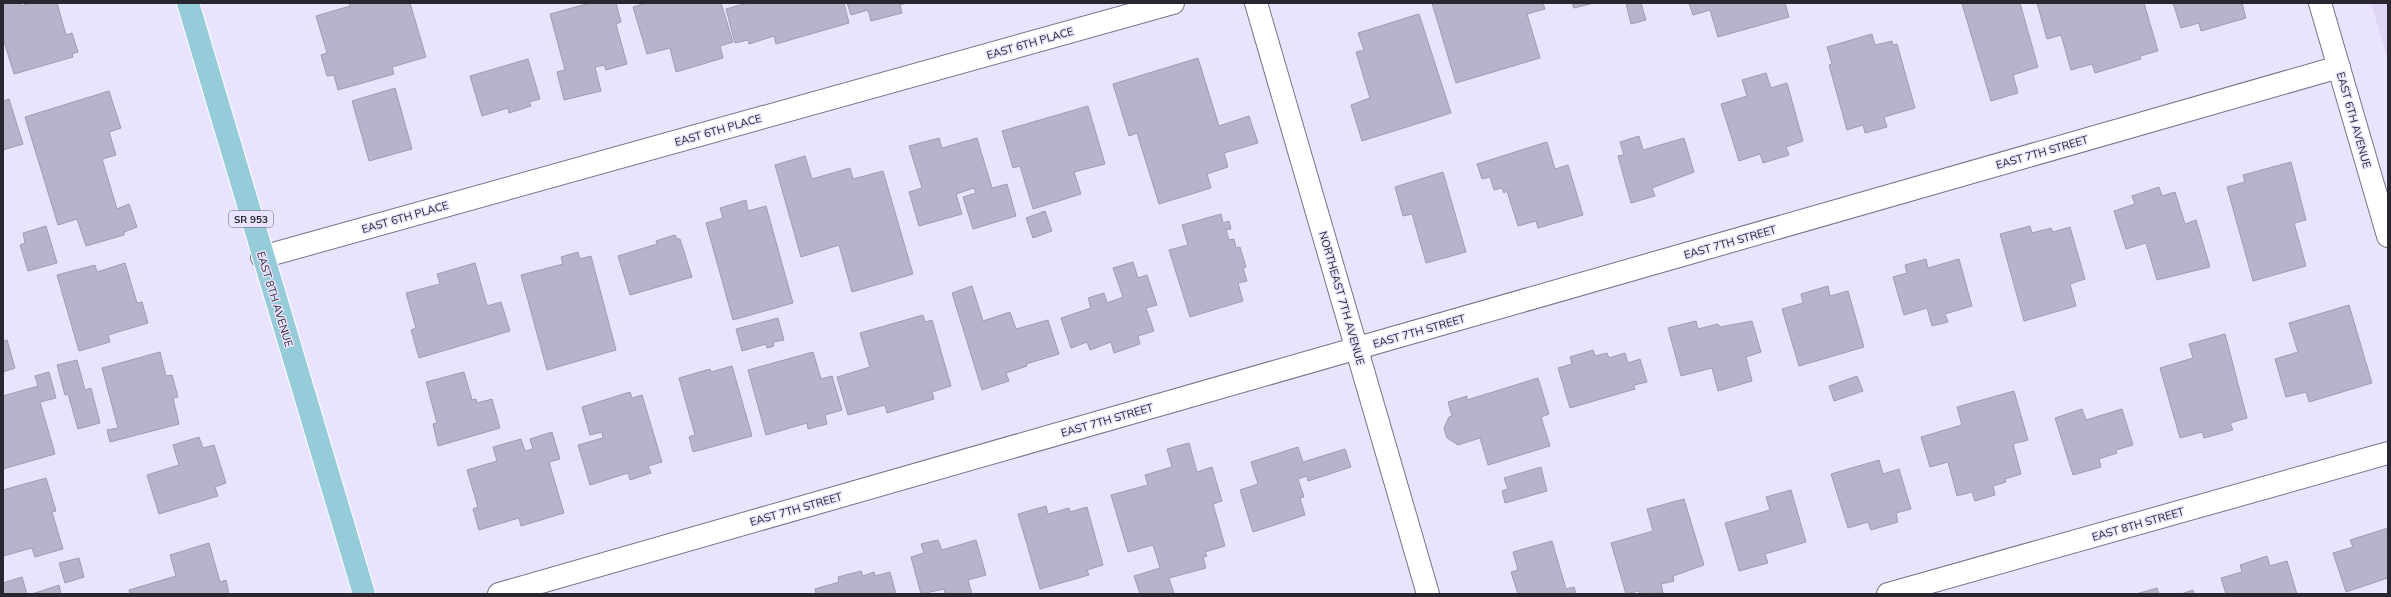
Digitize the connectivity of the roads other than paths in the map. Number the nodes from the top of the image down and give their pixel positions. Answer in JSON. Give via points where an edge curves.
{"nodes":[{"id":1,"x":188,"y":3,"type":"edge"},
{"id":2,"x":1173,"y":3,"type":"edge"},
{"id":3,"x":1256,"y":3,"type":"edge"},
{"id":4,"x":2320,"y":3,"type":"edge"},
{"id":5,"x":2339,"y":67,"type":"junction"},
{"id":6,"x":2388,"y":236,"type":"edge"},
{"id":7,"x":262,"y":257,"type":"junction"},
{"id":8,"x":1357,"y":349,"type":"junction"},
{"id":9,"x":2388,"y":453,"type":"edge"},
{"id":10,"x":364,"y":594,"type":"edge"},
{"id":11,"x":499,"y":594,"type":"edge"},
{"id":12,"x":1428,"y":594,"type":"edge"},
{"id":13,"x":1888,"y":594,"type":"edge"}],
"edges":[{"from":1,"to":7,"type":"main road","name":"EAST 8TH AVENUE","number":"SR 953"},
{"from":2,"to":7,"type":"street","name":"EAST 6TH PLACE"},
{"from":3,"to":8,"type":"street","name":"NORTHEAST 7TH AVENUE"},
{"from":4,"to":5,"type":"street","name":"EAST 6TH AVENUE"},
{"from":5,"to":6,"type":"street","name":"EAST 6TH AVENUE"},
{"from":5,"to":8,"type":"street","name":"EAST 7TH STREET"},
{"from":7,"to":10,"type":"main road","name":"EAST 8TH AVENUE","number":"SR 953"},
{"from":8,"to":11,"type":"street","name":"EAST 7TH STREET"},
{"from":8,"to":12,"type":"street","name":"NORTHEAST 7TH AVENUE"},
{"from":9,"to":13,"type":"street","name":"EAST 8TH STREET"}]}
